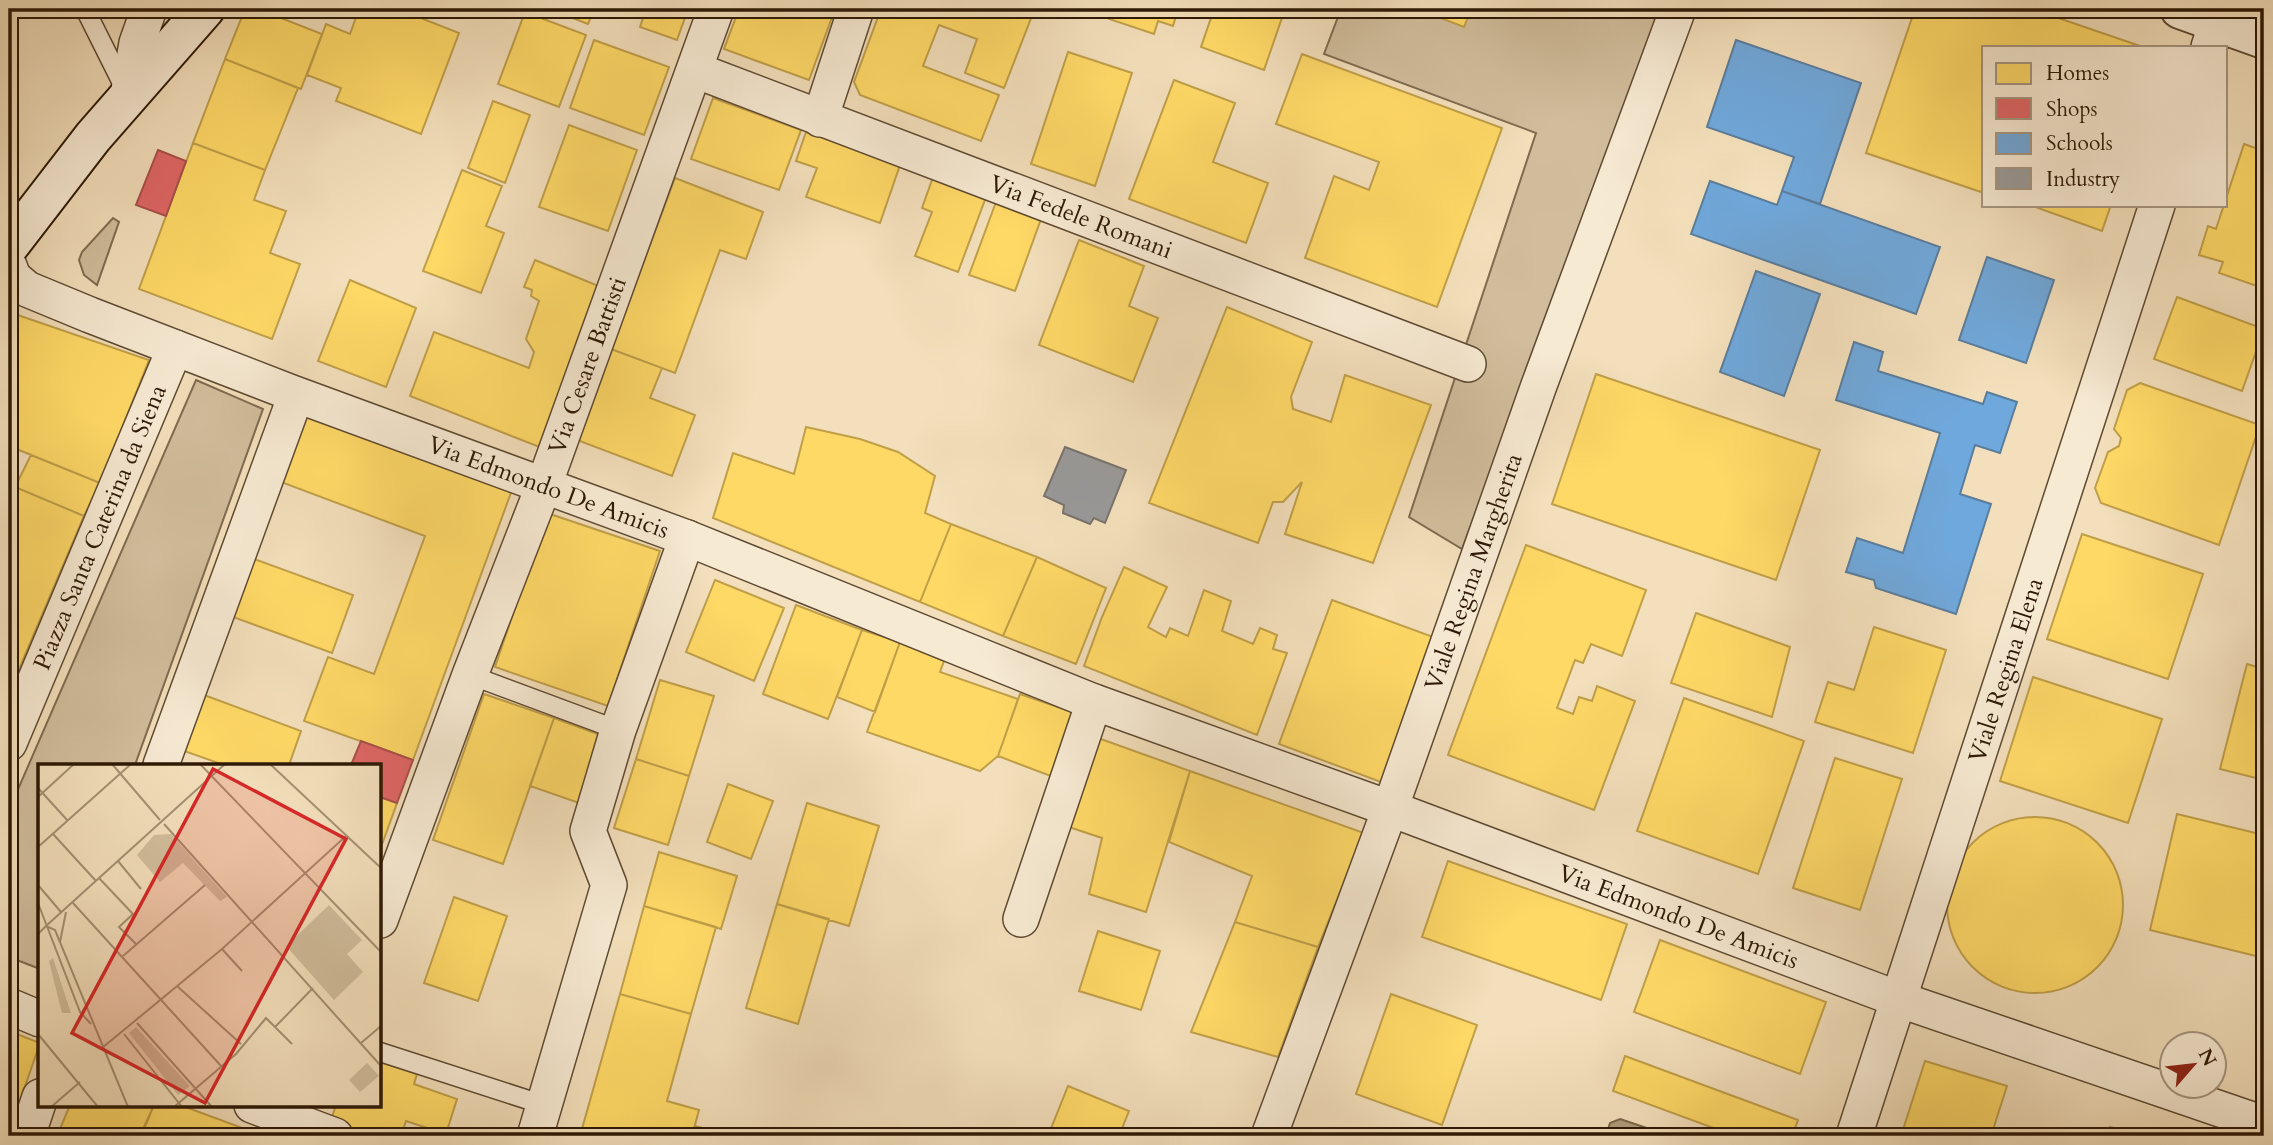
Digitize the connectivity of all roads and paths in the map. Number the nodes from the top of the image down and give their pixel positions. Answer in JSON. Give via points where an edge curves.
{"nodes":[{"id":1,"x":85,"y":9,"type":"edge"},
{"id":2,"x":149,"y":9,"type":"edge"},
{"id":3,"x":205,"y":9,"type":"edge"},
{"id":4,"x":716,"y":9,"type":"edge"},
{"id":5,"x":856,"y":9,"type":"edge"},
{"id":6,"x":1678,"y":9,"type":"edge"},
{"id":7,"x":2180,"y":9,"type":"edge"},
{"id":8,"x":2215,"y":26,"type":"edge"},
{"id":9,"x":2264,"y":39,"type":"edge"},
{"id":10,"x":695,"y":70,"type":"junction"},
{"id":11,"x":128,"y":96,"type":"junction"},
{"id":12,"x":820,"y":119,"type":"junction"},
{"id":13,"x":2157,"y":206,"type":"edge"},
{"id":14,"x":9,"y":246,"type":"edge"},
{"id":15,"x":9,"y":266,"type":"edge"},
{"id":16,"x":175,"y":348,"type":"junction"},
{"id":17,"x":1468,"y":364,"type":"dead end"},
{"id":18,"x":296,"y":395,"type":"junction"},
{"id":19,"x":544,"y":485,"type":"junction"},
{"id":20,"x":687,"y":538,"type":"junction"},
{"id":21,"x":470,"y":675,"type":"junction"},
{"id":22,"x":1094,"y":702,"type":"junction"},
{"id":23,"x":618,"y":730,"type":"junction"},
{"id":24,"x":9,"y":743,"type":"edge"},
{"id":25,"x":161,"y":764,"type":"edge"},
{"id":26,"x":1390,"y":809,"type":"junction"},
{"id":27,"x":382,"y":915,"type":"edge"},
{"id":28,"x":1021,"y":919,"type":"dead end"},
{"id":29,"x":1898,"y":999,"type":"junction"},
{"id":30,"x":9,"y":1006,"type":"edge"},
{"id":31,"x":38,"y":1019,"type":"edge"},
{"id":32,"x":382,"y":1053,"type":"edge"},
{"id":33,"x":38,"y":1103,"type":"edge"},
{"id":34,"x":257,"y":1106,"type":"edge"},
{"id":35,"x":306,"y":1115,"type":"edge"},
{"id":36,"x":539,"y":1121,"type":"edge"},
{"id":37,"x":2264,"y":1124,"type":"edge"},
{"id":38,"x":27,"y":1136,"type":"edge"},
{"id":39,"x":335,"y":1136,"type":"edge"},
{"id":40,"x":1269,"y":1136,"type":"edge"},
{"id":41,"x":1854,"y":1136,"type":"edge"}],
"edges":[{"from":1,"to":11,"type":"lane"},
{"from":2,"to":11,"type":"street","via":[[137,43]]},
{"from":3,"to":11,"type":"main road"},
{"from":4,"to":10,"type":"street","name":"Via Cesare Battisti"},
{"from":5,"to":12,"type":"street"},
{"from":6,"to":26,"type":"street","name":"Viale Regina Margherita"},
{"from":7,"to":8,"type":"main road"},
{"from":8,"to":9,"type":"main road"},
{"from":10,"to":12,"type":"street","name":"Via Fedele Romani"},
{"from":10,"to":19,"type":"street","name":"Via Cesare Battisti"},
{"from":11,"to":14,"type":"main road"},
{"from":12,"to":17,"type":"street","name":"Via Fedele Romani"},
{"from":13,"to":29,"type":"street","name":"Viale Regina Elena"},
{"from":15,"to":16,"type":"street","name":"Via Edmondo De Amicis","via":[[20,284],[36,293]]},
{"from":16,"to":18,"type":"street","name":"Via Edmondo De Amicis"},
{"from":16,"to":24,"type":"street","name":"Piazza Santa Caterina da Siena"},
{"from":18,"to":19,"type":"street","name":"Via Edmondo De Amicis"},
{"from":18,"to":25,"type":"street"},
{"from":19,"to":20,"type":"street","name":"Via Edmondo De Amicis"},
{"from":19,"to":21,"type":"street","name":"Via Cesare Battisti"},
{"from":20,"to":22,"type":"street","name":"Via Edmondo De Amicis"},
{"from":20,"to":23,"type":"street"},
{"from":21,"to":23,"type":"lane"},
{"from":21,"to":27,"type":"street","name":"Via Cesare Battisti"},
{"from":22,"to":26,"type":"street","name":"Via Edmondo De Amicis"},
{"from":22,"to":28,"type":"street"},
{"from":23,"to":36,"type":"street","via":[[588,831],[609,885]]},
{"from":26,"to":29,"type":"street","name":"Via Edmondo De Amicis"},
{"from":26,"to":40,"type":"street","name":"Viale Regina Margherita"},
{"from":29,"to":37,"type":"street","name":"Via Edmondo De Amicis"},
{"from":29,"to":41,"type":"street","name":"Viale Regina Elena"},
{"from":30,"to":31,"type":"street"},
{"from":32,"to":36,"type":"lane"},
{"from":33,"to":38,"type":"street"},
{"from":34,"to":35,"type":"street"},
{"from":35,"to":39,"type":"street"}]}
